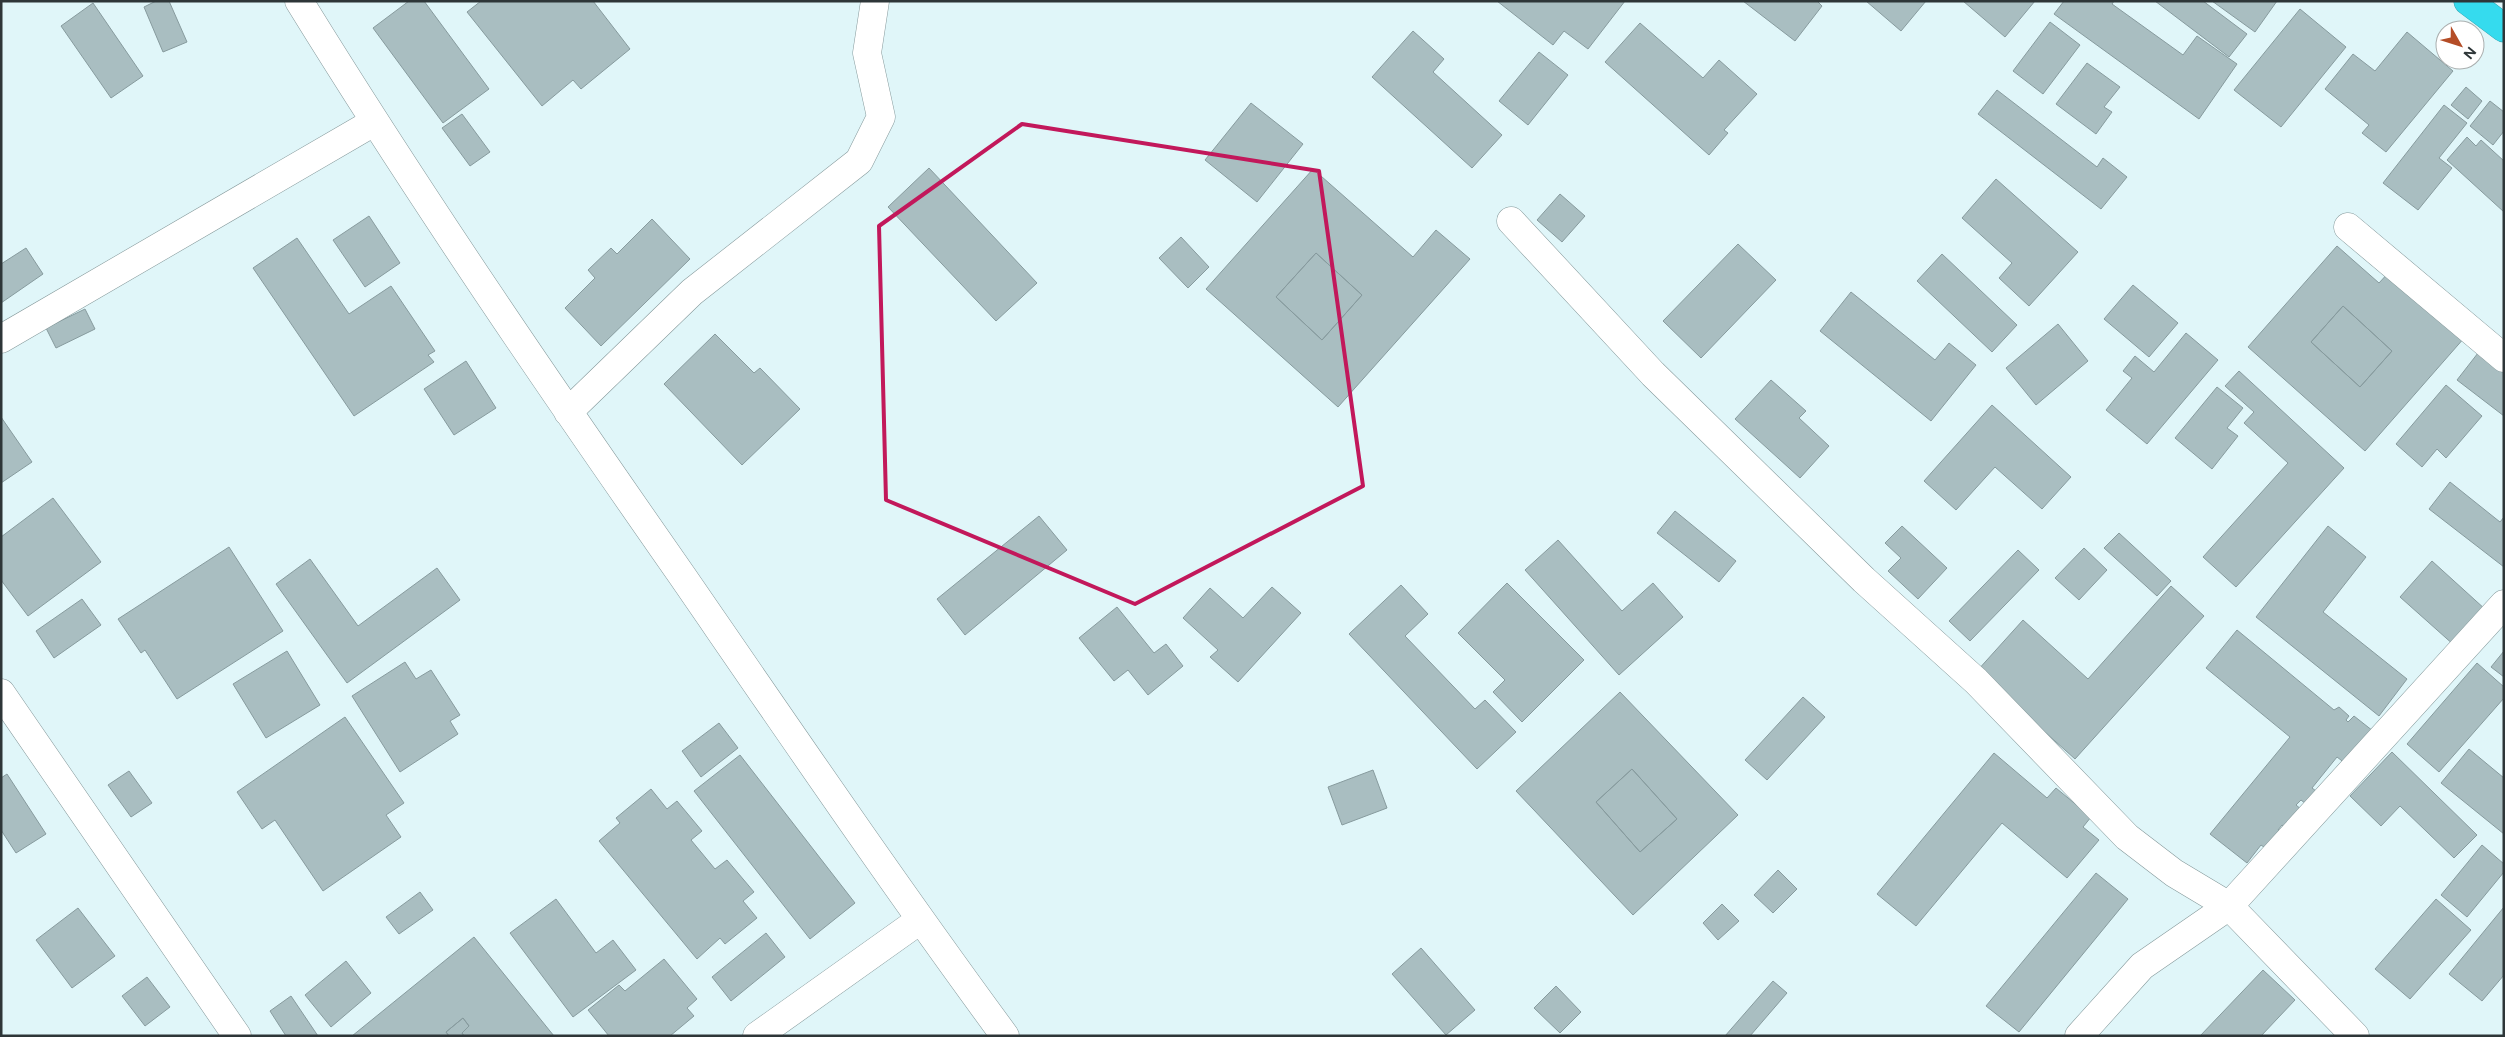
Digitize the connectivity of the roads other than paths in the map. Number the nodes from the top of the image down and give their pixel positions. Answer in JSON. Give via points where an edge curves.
{"nodes":[{"id":1,"x":299,"y":1,"type":"edge"},
{"id":2,"x":875,"y":1,"type":"edge"},
{"id":3,"x":2468,"y":1,"type":"edge"},
{"id":4,"x":2504,"y":28,"type":"edge"},
{"id":5,"x":374,"y":122,"type":"junction"},
{"id":6,"x":1511,"y":221,"type":"dead end"},
{"id":7,"x":2348,"y":227,"type":"dead end"},
{"id":8,"x":1,"y":339,"type":"edge"},
{"id":9,"x":2504,"y":358,"type":"edge"},
{"id":10,"x":568,"y":412,"type":"junction"},
{"id":11,"x":2504,"y":604,"type":"edge"},
{"id":12,"x":1,"y":693,"type":"edge"},
{"id":13,"x":2229,"y":906,"type":"junction"},
{"id":14,"x":920,"y":920,"type":"junction"},
{"id":15,"x":237,"y":1036,"type":"edge"},
{"id":16,"x":757,"y":1036,"type":"edge"},
{"id":17,"x":1005,"y":1036,"type":"edge"},
{"id":18,"x":2079,"y":1036,"type":"edge"},
{"id":19,"x":2355,"y":1036,"type":"edge"}],
"edges":[{"from":1,"to":5,"type":"street"},
{"from":2,"to":10,"type":"street","via":[[867,53],[881,117],[859,160],[692,292]]},
{"from":3,"to":4,"type":"highway"},
{"from":5,"to":8,"type":"street"},
{"from":5,"to":10,"type":"street"},
{"from":6,"to":13,"type":"street","via":[[1652,374],[1864,580],[1976,681],[2128,837],[2174,873]]},
{"from":7,"to":9,"type":"street"},
{"from":10,"to":14,"type":"street"},
{"from":11,"to":13,"type":"street"},
{"from":12,"to":15,"type":"street"},
{"from":13,"to":18,"type":"street","via":[[2142,966]]},
{"from":13,"to":19,"type":"street"},
{"from":14,"to":16,"type":"street"},
{"from":14,"to":17,"type":"street"}]}
